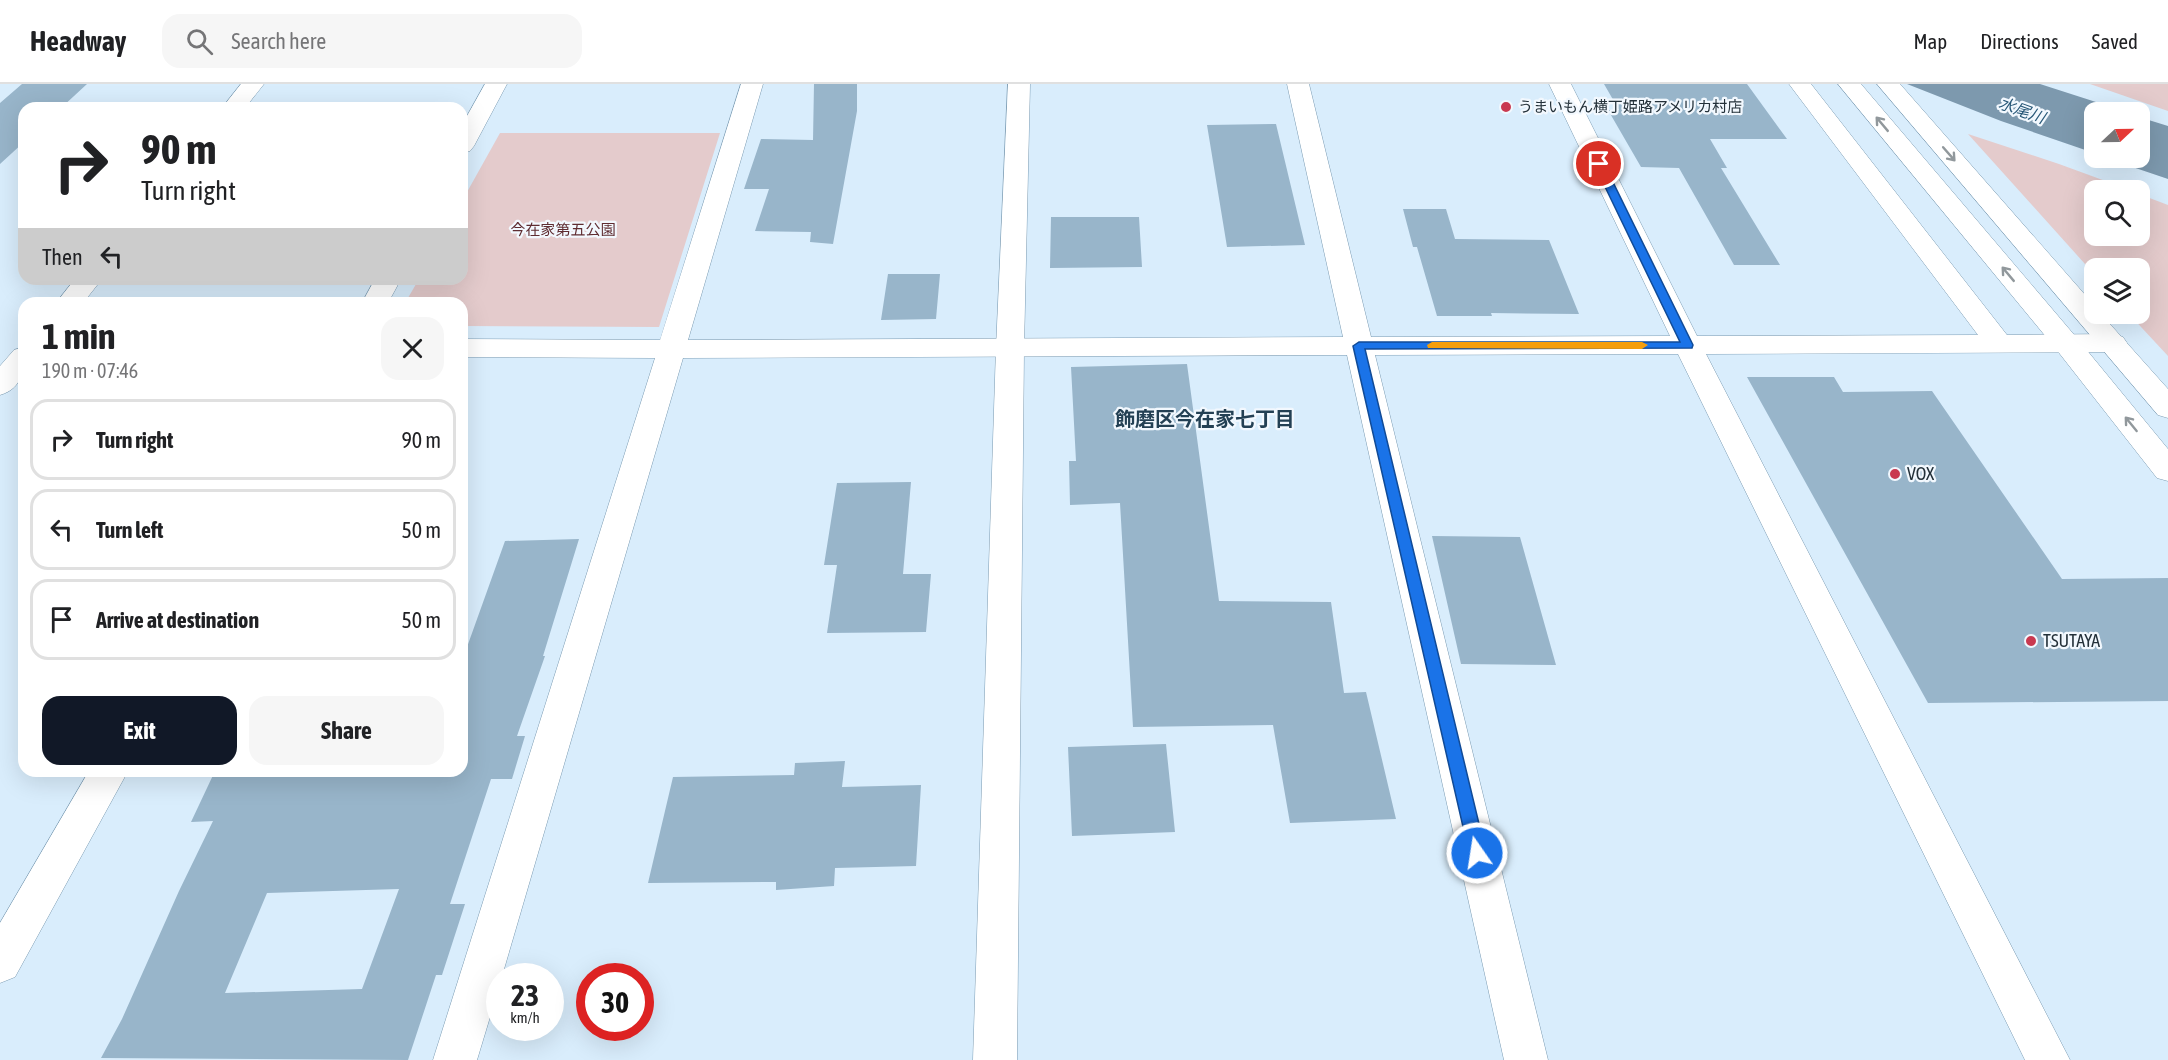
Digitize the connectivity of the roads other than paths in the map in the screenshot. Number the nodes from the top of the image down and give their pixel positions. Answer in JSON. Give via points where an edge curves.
{"nodes":[{"id":1,"x":253,"y":84,"type":"edge"},
{"id":2,"x":496,"y":84,"type":"edge"},
{"id":3,"x":752,"y":84,"type":"edge"},
{"id":4,"x":1019,"y":84,"type":"edge"},
{"id":5,"x":1298,"y":84,"type":"edge"},
{"id":6,"x":1560,"y":84,"type":"edge"},
{"id":7,"x":1800,"y":84,"type":"edge"},
{"id":8,"x":1849,"y":84,"type":"edge"},
{"id":9,"x":1893,"y":89,"type":"edge"},
{"id":10,"x":238,"y":102,"type":"edge"},
{"id":11,"x":468,"y":135,"type":"edge"},
{"id":12,"x":84,"y":285,"type":"edge"},
{"id":13,"x":74,"y":297,"type":"edge"},
{"id":14,"x":2066,"y":343,"type":"junction"},
{"id":15,"x":2113,"y":343,"type":"junction"},
{"id":16,"x":2000,"y":344,"type":"junction"},
{"id":17,"x":1688,"y":345,"type":"junction"},
{"id":18,"x":1359,"y":346,"type":"junction"},
{"id":19,"x":0,"y":348,"type":"edge"},
{"id":20,"x":18,"y":348,"type":"edge"},
{"id":21,"x":468,"y":348,"type":"edge"},
{"id":22,"x":1010,"y":348,"type":"junction"},
{"id":23,"x":672,"y":350,"type":"junction"},
{"id":24,"x":18,"y":363,"type":"edge"},
{"id":25,"x":0,"y":385,"type":"edge"},
{"id":26,"x":2168,"y":408,"type":"edge"},
{"id":27,"x":2168,"y":470,"type":"edge"},
{"id":28,"x":106,"y":777,"type":"edge"},
{"id":29,"x":0,"y":963,"type":"edge"},
{"id":30,"x":455,"y":1060,"type":"edge"},
{"id":31,"x":995,"y":1060,"type":"edge"},
{"id":32,"x":1526,"y":1060,"type":"edge"},
{"id":33,"x":2048,"y":1060,"type":"edge"}],
"edges":[{"from":1,"to":10,"type":"street"},
{"from":2,"to":11,"type":"street"},
{"from":3,"to":23,"type":"street"},
{"from":4,"to":22,"type":"street"},
{"from":5,"to":18,"type":"street"},
{"from":6,"to":17,"type":"street"},
{"from":7,"to":16,"type":"street"},
{"from":14,"to":8,"type":"street","one_way":true},
{"from":9,"to":15,"type":"street","one_way":true},
{"from":12,"to":13,"type":"street"},
{"from":14,"to":15,"type":"street"},
{"from":14,"to":16,"type":"street"},
{"from":27,"to":14,"type":"street","one_way":true},
{"from":15,"to":26,"type":"street"},
{"from":16,"to":17,"type":"street"},
{"from":17,"to":18,"type":"street"},
{"from":17,"to":33,"type":"street"},
{"from":18,"to":22,"type":"street"},
{"from":18,"to":32,"type":"street"},
{"from":19,"to":20,"type":"street"},
{"from":21,"to":23,"type":"street"},
{"from":22,"to":23,"type":"street"},
{"from":22,"to":31,"type":"street"},
{"from":23,"to":30,"type":"street"},
{"from":24,"to":25,"type":"street"},
{"from":28,"to":29,"type":"street"}]}
